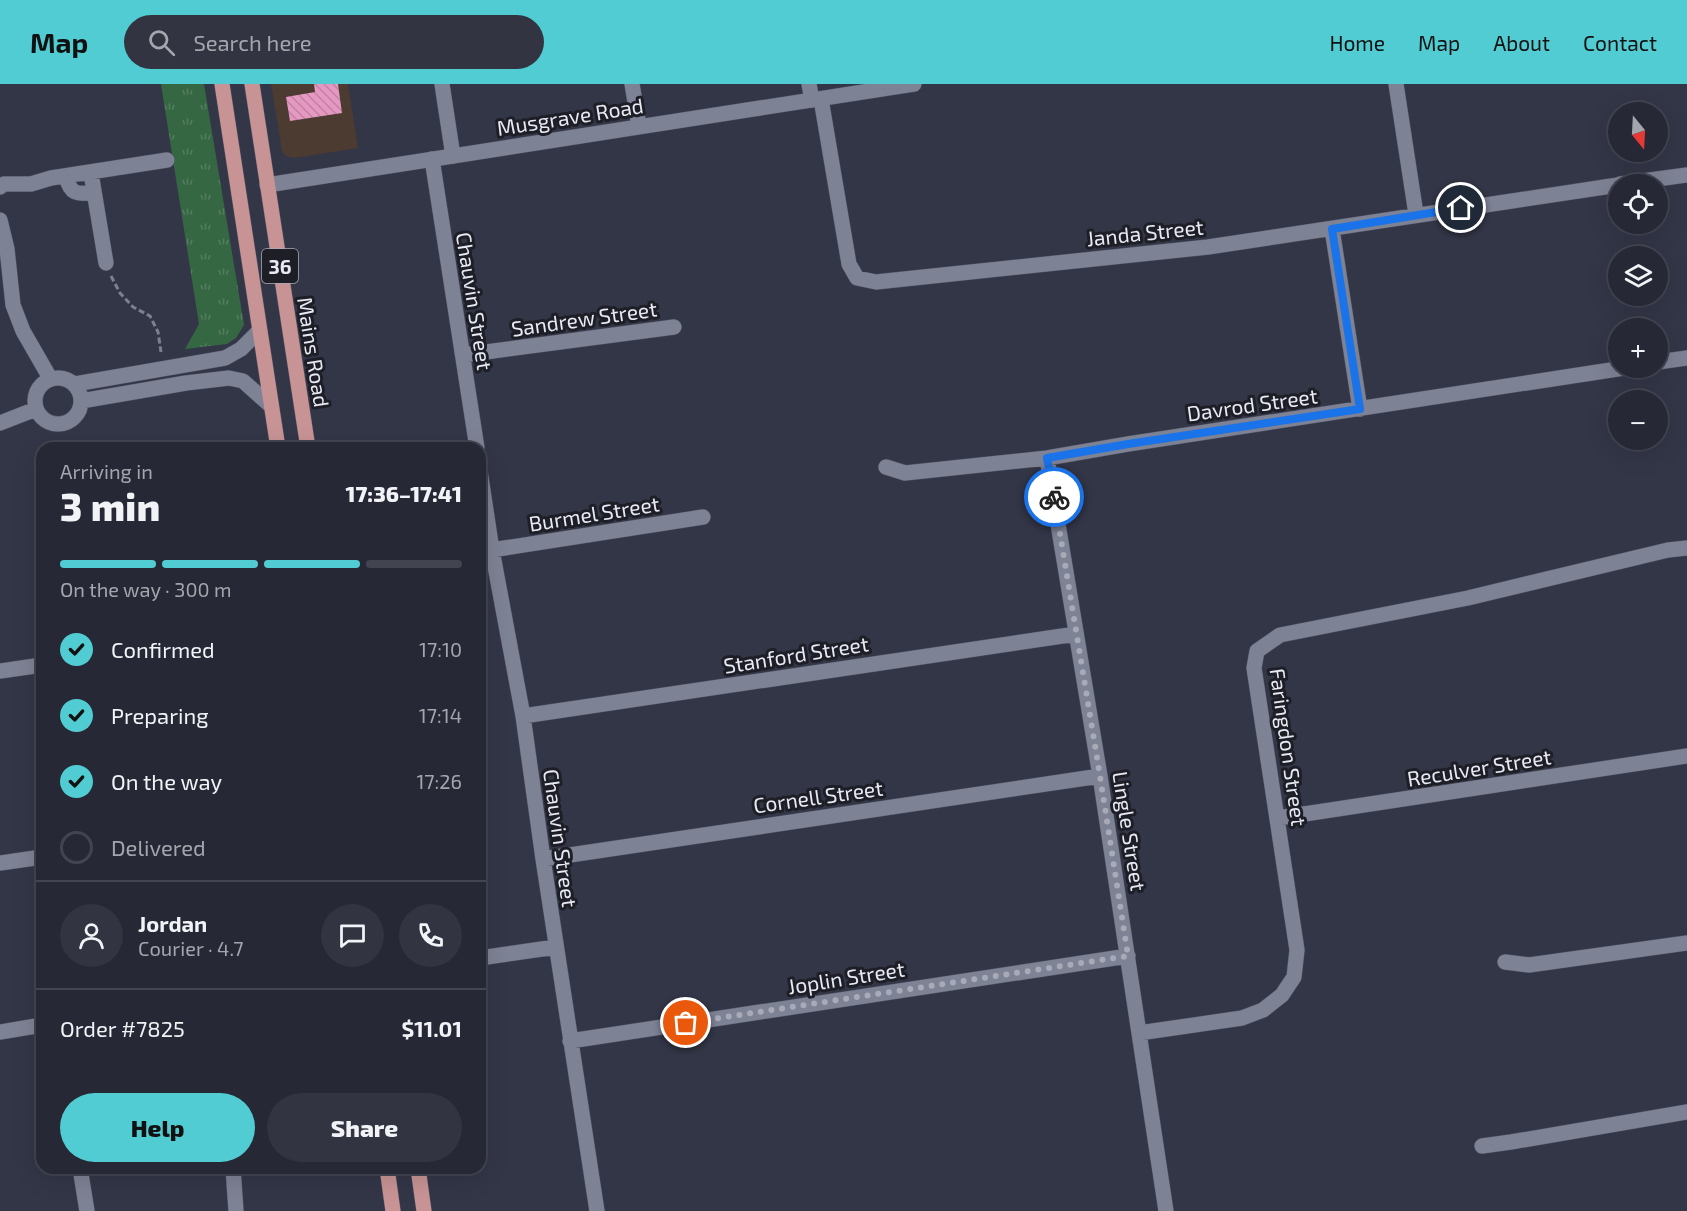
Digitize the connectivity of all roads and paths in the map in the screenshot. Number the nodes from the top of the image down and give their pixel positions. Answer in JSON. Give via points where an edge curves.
{"nodes":[{"id":1,"x":222,"y":84,"type":"edge"},
{"id":2,"x":252,"y":84,"type":"edge"},
{"id":3,"x":442,"y":84,"type":"edge"},
{"id":4,"x":632,"y":84,"type":"edge"},
{"id":5,"x":809,"y":84,"type":"edge"},
{"id":6,"x":914,"y":84,"type":"edge"},
{"id":7,"x":1396,"y":84,"type":"edge"},
{"id":8,"x":816,"y":99,"type":"junction"},
{"id":9,"x":639,"y":126,"type":"junction"},
{"id":10,"x":453,"y":156,"type":"junction"},
{"id":11,"x":432,"y":159,"type":"junction"},
{"id":12,"x":167,"y":160,"type":"dead end"},
{"id":13,"x":91,"y":173,"type":"junction"},
{"id":14,"x":1687,"y":175,"type":"edge"},
{"id":15,"x":66,"y":176,"type":"junction"},
{"id":16,"x":1668,"y":178,"type":"edge"},
{"id":17,"x":267,"y":185,"type":"junction"},
{"id":18,"x":0,"y":187,"type":"edge"},
{"id":19,"x":1608,"y":187,"type":"edge"},
{"id":20,"x":93,"y":192,"type":"junction"},
{"id":21,"x":1416,"y":214,"type":"junction"},
{"id":22,"x":0,"y":220,"type":"edge"},
{"id":23,"x":1332,"y":229,"type":"junction"},
{"id":24,"x":106,"y":262,"type":"joint"},
{"id":25,"x":674,"y":327,"type":"dead end"},
{"id":26,"x":260,"y":331,"type":"junction"},
{"id":27,"x":161,"y":351,"type":"dead end"},
{"id":28,"x":463,"y":355,"type":"junction"},
{"id":29,"x":1687,"y":358,"type":"edge"},
{"id":30,"x":1668,"y":361,"type":"edge"},
{"id":31,"x":1608,"y":370,"type":"edge"},
{"id":32,"x":50,"y":378,"type":"junction"},
{"id":33,"x":75,"y":384,"type":"junction"},
{"id":34,"x":81,"y":401,"type":"junction"},
{"id":35,"x":271,"y":406,"type":"junction"},
{"id":36,"x":36,"y":409,"type":"junction"},
{"id":37,"x":1360,"y":409,"type":"junction"},
{"id":38,"x":0,"y":423,"type":"edge"},
{"id":39,"x":277,"y":442,"type":"edge"},
{"id":40,"x":307,"y":442,"type":"edge"},
{"id":41,"x":476,"y":442,"type":"edge"},
{"id":42,"x":1047,"y":458,"type":"junction"},
{"id":43,"x":886,"y":467,"type":"dead end"},
{"id":44,"x":486,"y":510,"type":"edge"},
{"id":45,"x":704,"y":517,"type":"dead end"},
{"id":46,"x":1687,"y":548,"type":"edge"},
{"id":47,"x":492,"y":550,"type":"junction"},
{"id":48,"x":1076,"y":634,"type":"junction"},
{"id":49,"x":36,"y":665,"type":"edge"},
{"id":50,"x":0,"y":671,"type":"edge"},
{"id":51,"x":523,"y":716,"type":"junction"},
{"id":52,"x":1687,"y":756,"type":"edge"},
{"id":53,"x":1100,"y":776,"type":"junction"},
{"id":54,"x":1278,"y":818,"type":"junction"},
{"id":55,"x":36,"y":858,"type":"edge"},
{"id":56,"x":543,"y":859,"type":"junction"},
{"id":57,"x":0,"y":863,"type":"edge"},
{"id":58,"x":1687,"y":944,"type":"edge"},
{"id":59,"x":556,"y":947,"type":"junction"},
{"id":60,"x":1128,"y":956,"type":"junction"},
{"id":61,"x":486,"y":957,"type":"edge"},
{"id":62,"x":1505,"y":962,"type":"dead end"},
{"id":63,"x":36,"y":1026,"type":"edge"},
{"id":64,"x":0,"y":1032,"type":"edge"},
{"id":65,"x":1139,"y":1033,"type":"junction"},
{"id":66,"x":570,"y":1041,"type":"junction"},
{"id":67,"x":1687,"y":1112,"type":"edge"},
{"id":68,"x":1482,"y":1146,"type":"dead end"},
{"id":69,"x":81,"y":1174,"type":"edge"},
{"id":70,"x":233,"y":1174,"type":"edge"},
{"id":71,"x":388,"y":1174,"type":"edge"},
{"id":72,"x":419,"y":1174,"type":"edge"},
{"id":73,"x":87,"y":1211,"type":"edge"},
{"id":74,"x":236,"y":1211,"type":"edge"},
{"id":75,"x":393,"y":1211,"type":"edge"},
{"id":76,"x":424,"y":1211,"type":"edge"},
{"id":77,"x":597,"y":1211,"type":"edge"},
{"id":78,"x":1166,"y":1211,"type":"edge"}],
"edges":[{"from":1,"to":26,"type":"main road","number":"36"},
{"from":2,"to":17,"type":"main road","name":"Mains Road","number":"36"},
{"from":3,"to":10,"type":"street"},
{"from":4,"to":9,"type":"street"},
{"from":5,"to":8,"type":"street"},
{"from":6,"to":8,"type":"street","name":"Musgrave Road"},
{"from":7,"to":21,"type":"street"},
{"from":8,"to":9,"type":"street","name":"Musgrave Road"},
{"from":8,"to":23,"type":"street","name":"Janda Street","via":[[849,264],[857,278],[888,281],[1208,247]]},
{"from":9,"to":10,"type":"street","name":"Musgrave Road"},
{"from":10,"to":11,"type":"street","name":"Musgrave Road"},
{"from":11,"to":17,"type":"street","name":"Musgrave Road"},
{"from":11,"to":28,"type":"street","name":"Chauvin Street"},
{"from":12,"to":13,"type":"street"},
{"from":13,"to":15,"type":"street"},
{"from":13,"to":20,"type":"street"},
{"from":14,"to":16,"type":"street","name":"Janda Street"},
{"from":15,"to":18,"type":"street"},
{"from":15,"to":20,"type":"street","via":[[71,189],[78,194]]},
{"from":17,"to":40,"type":"main road","name":"Mains Road","number":"36"},
{"from":19,"to":21,"type":"street","name":"Janda Street"},
{"from":20,"to":24,"type":"street"},
{"from":21,"to":23,"type":"street","name":"Janda Street"},
{"from":22,"to":32,"type":"street","via":[[9,257],[13,305]]},
{"from":23,"to":37,"type":"street"},
{"from":24,"to":27,"type":"path","via":[[120,293],[133,307],[150,316]]},
{"from":25,"to":28,"type":"street","name":"Sandrew Street"},
{"from":26,"to":33,"type":"street","via":[[225,358]]},
{"from":26,"to":35,"type":"main road","number":"36"},
{"from":28,"to":41,"type":"street","name":"Chauvin Street"},
{"from":29,"to":30,"type":"street"},
{"from":31,"to":37,"type":"street","name":"Davrod Street"},
{"from":32,"to":33,"type":"street","via":[[68,379]]},
{"from":32,"to":36,"type":"street","via":[[36,393]]},
{"from":33,"to":34,"type":"street"},
{"from":34,"to":35,"type":"street","via":[[229,378],[243,381]]},
{"from":34,"to":36,"type":"street","via":[[76,416],[62,424],[46,421]]},
{"from":35,"to":39,"type":"main road","number":"36"},
{"from":36,"to":38,"type":"street"},
{"from":37,"to":42,"type":"street","name":"Davrod Street"},
{"from":42,"to":43,"type":"street","name":"Davrod Street","via":[[905,473]]},
{"from":42,"to":48,"type":"street","name":"Lingle Street"},
{"from":44,"to":47,"type":"street","name":"Chauvin Street"},
{"from":45,"to":47,"type":"street","name":"Burmel Street"},
{"from":46,"to":54,"type":"street","name":"Faringdon Street","via":[[1468,598],[1280,635],[1257,651],[1254,668]]},
{"from":47,"to":51,"type":"street","name":"Chauvin Street"},
{"from":48,"to":51,"type":"street","name":"Stanford Street"},
{"from":48,"to":53,"type":"street","name":"Lingle Street"},
{"from":49,"to":50,"type":"street"},
{"from":51,"to":56,"type":"street","name":"Chauvin Street"},
{"from":52,"to":54,"type":"street","name":"Reculver Street"},
{"from":53,"to":56,"type":"street","name":"Cornell Street"},
{"from":53,"to":60,"type":"street","name":"Lingle Street"},
{"from":54,"to":65,"type":"street","name":"Faringdon Street","via":[[1297,950],[1294,977],[1282,995],[1263,1010],[1242,1018]]},
{"from":55,"to":57,"type":"street"},
{"from":56,"to":59,"type":"street","name":"Chauvin Street"},
{"from":58,"to":62,"type":"street","via":[[1529,965]]},
{"from":59,"to":61,"type":"street"},
{"from":59,"to":66,"type":"street","name":"Chauvin Street"},
{"from":60,"to":65,"type":"street","name":"Lingle Street"},
{"from":60,"to":66,"type":"street","name":"Joplin Street"},
{"from":63,"to":64,"type":"street"},
{"from":65,"to":78,"type":"street","name":"Lingle Street"},
{"from":66,"to":77,"type":"street","name":"Chauvin Street"},
{"from":67,"to":68,"type":"street"},
{"from":69,"to":73,"type":"street"},
{"from":70,"to":74,"type":"street"},
{"from":71,"to":75,"type":"main road"},
{"from":72,"to":76,"type":"main road"}]}
